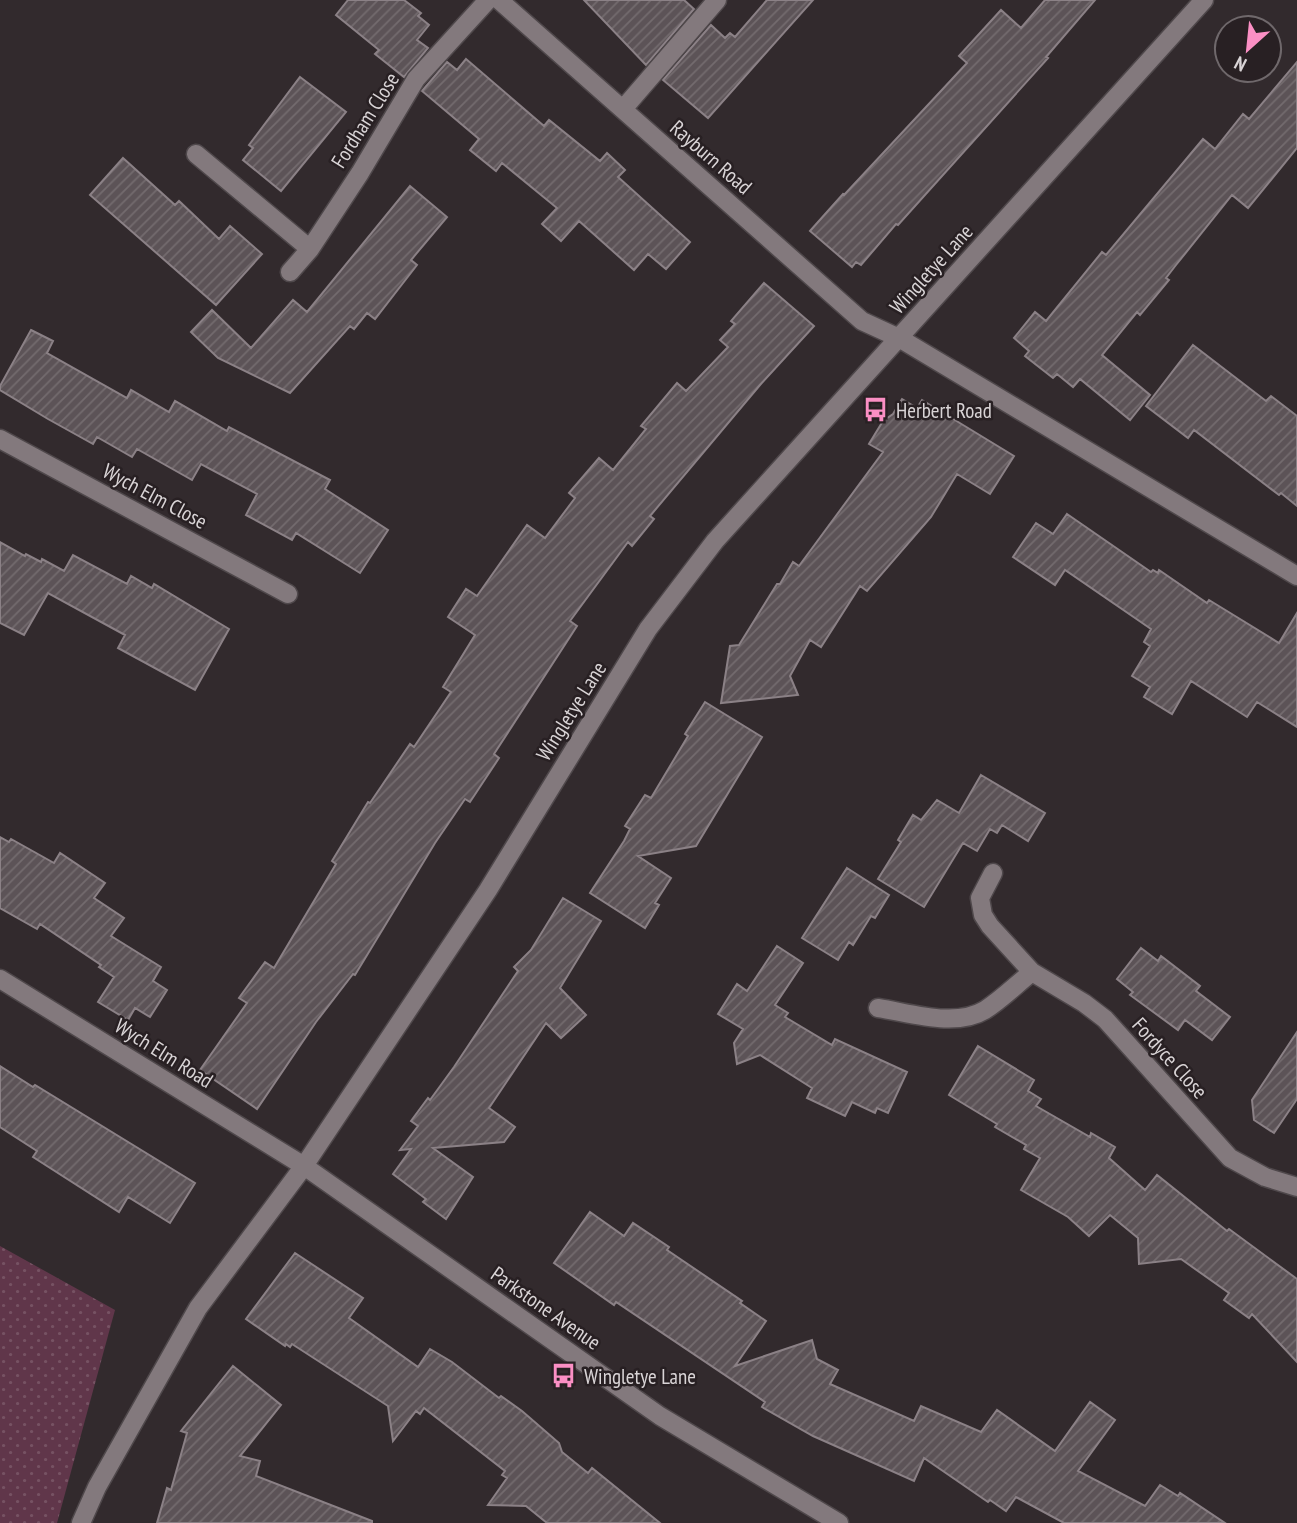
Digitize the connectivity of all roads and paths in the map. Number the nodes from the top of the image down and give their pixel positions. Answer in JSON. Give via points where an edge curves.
{"nodes":[{"id":1,"x":488,"y":0,"type":"edge"},
{"id":2,"x":499,"y":0,"type":"edge"},
{"id":3,"x":717,"y":0,"type":"edge"},
{"id":4,"x":1204,"y":0,"type":"edge"},
{"id":5,"x":623,"y":110,"type":"junction"},
{"id":6,"x":197,"y":154,"type":"dead end"},
{"id":7,"x":310,"y":249,"type":"junction"},
{"id":8,"x":290,"y":272,"type":"dead end"},
{"id":9,"x":899,"y":338,"type":"junction"},
{"id":10,"x":0,"y":439,"type":"edge"},
{"id":11,"x":1297,"y":576,"type":"edge"},
{"id":12,"x":288,"y":594,"type":"dead end"},
{"id":13,"x":993,"y":873,"type":"dead end"},
{"id":14,"x":1032,"y":972,"type":"junction"},
{"id":15,"x":0,"y":979,"type":"edge"},
{"id":16,"x":878,"y":1007,"type":"dead end"},
{"id":17,"x":304,"y":1166,"type":"junction"},
{"id":18,"x":1297,"y":1187,"type":"edge"},
{"id":19,"x":81,"y":1523,"type":"edge"},
{"id":20,"x":839,"y":1523,"type":"edge"}],
"edges":[{"from":1,"to":7,"type":"street","name":"Fordham Close","via":[[416,79]]},
{"from":2,"to":5,"type":"street","name":"Rayburn Road"},
{"from":3,"to":5,"type":"street"},
{"from":4,"to":9,"type":"street","name":"Wingletye Lane"},
{"from":5,"to":9,"type":"street","name":"Rayburn Road","via":[[862,321]]},
{"from":6,"to":7,"type":"street"},
{"from":7,"to":8,"type":"street","name":"Fordham Close"},
{"from":9,"to":11,"type":"street"},
{"from":9,"to":17,"type":"street","name":"Wingletye Lane","via":[[715,541],[648,629],[488,890]]},
{"from":10,"to":12,"type":"street","name":"Wych Elm Close"},
{"from":13,"to":14,"type":"street","name":"Fordyce Close","via":[[979,898],[983,915]]},
{"from":14,"to":16,"type":"street","via":[[968,1017],[944,1018]]},
{"from":14,"to":18,"type":"street","name":"Fordyce Close","via":[[1105,1019],[1230,1158],[1265,1177]]},
{"from":15,"to":17,"type":"street","name":"Wych Elm Road"},
{"from":17,"to":19,"type":"street","name":"Wingletye Lane","via":[[198,1308]]},
{"from":17,"to":20,"type":"street","name":"Parkstone Avenue","via":[[660,1416]]}]}
